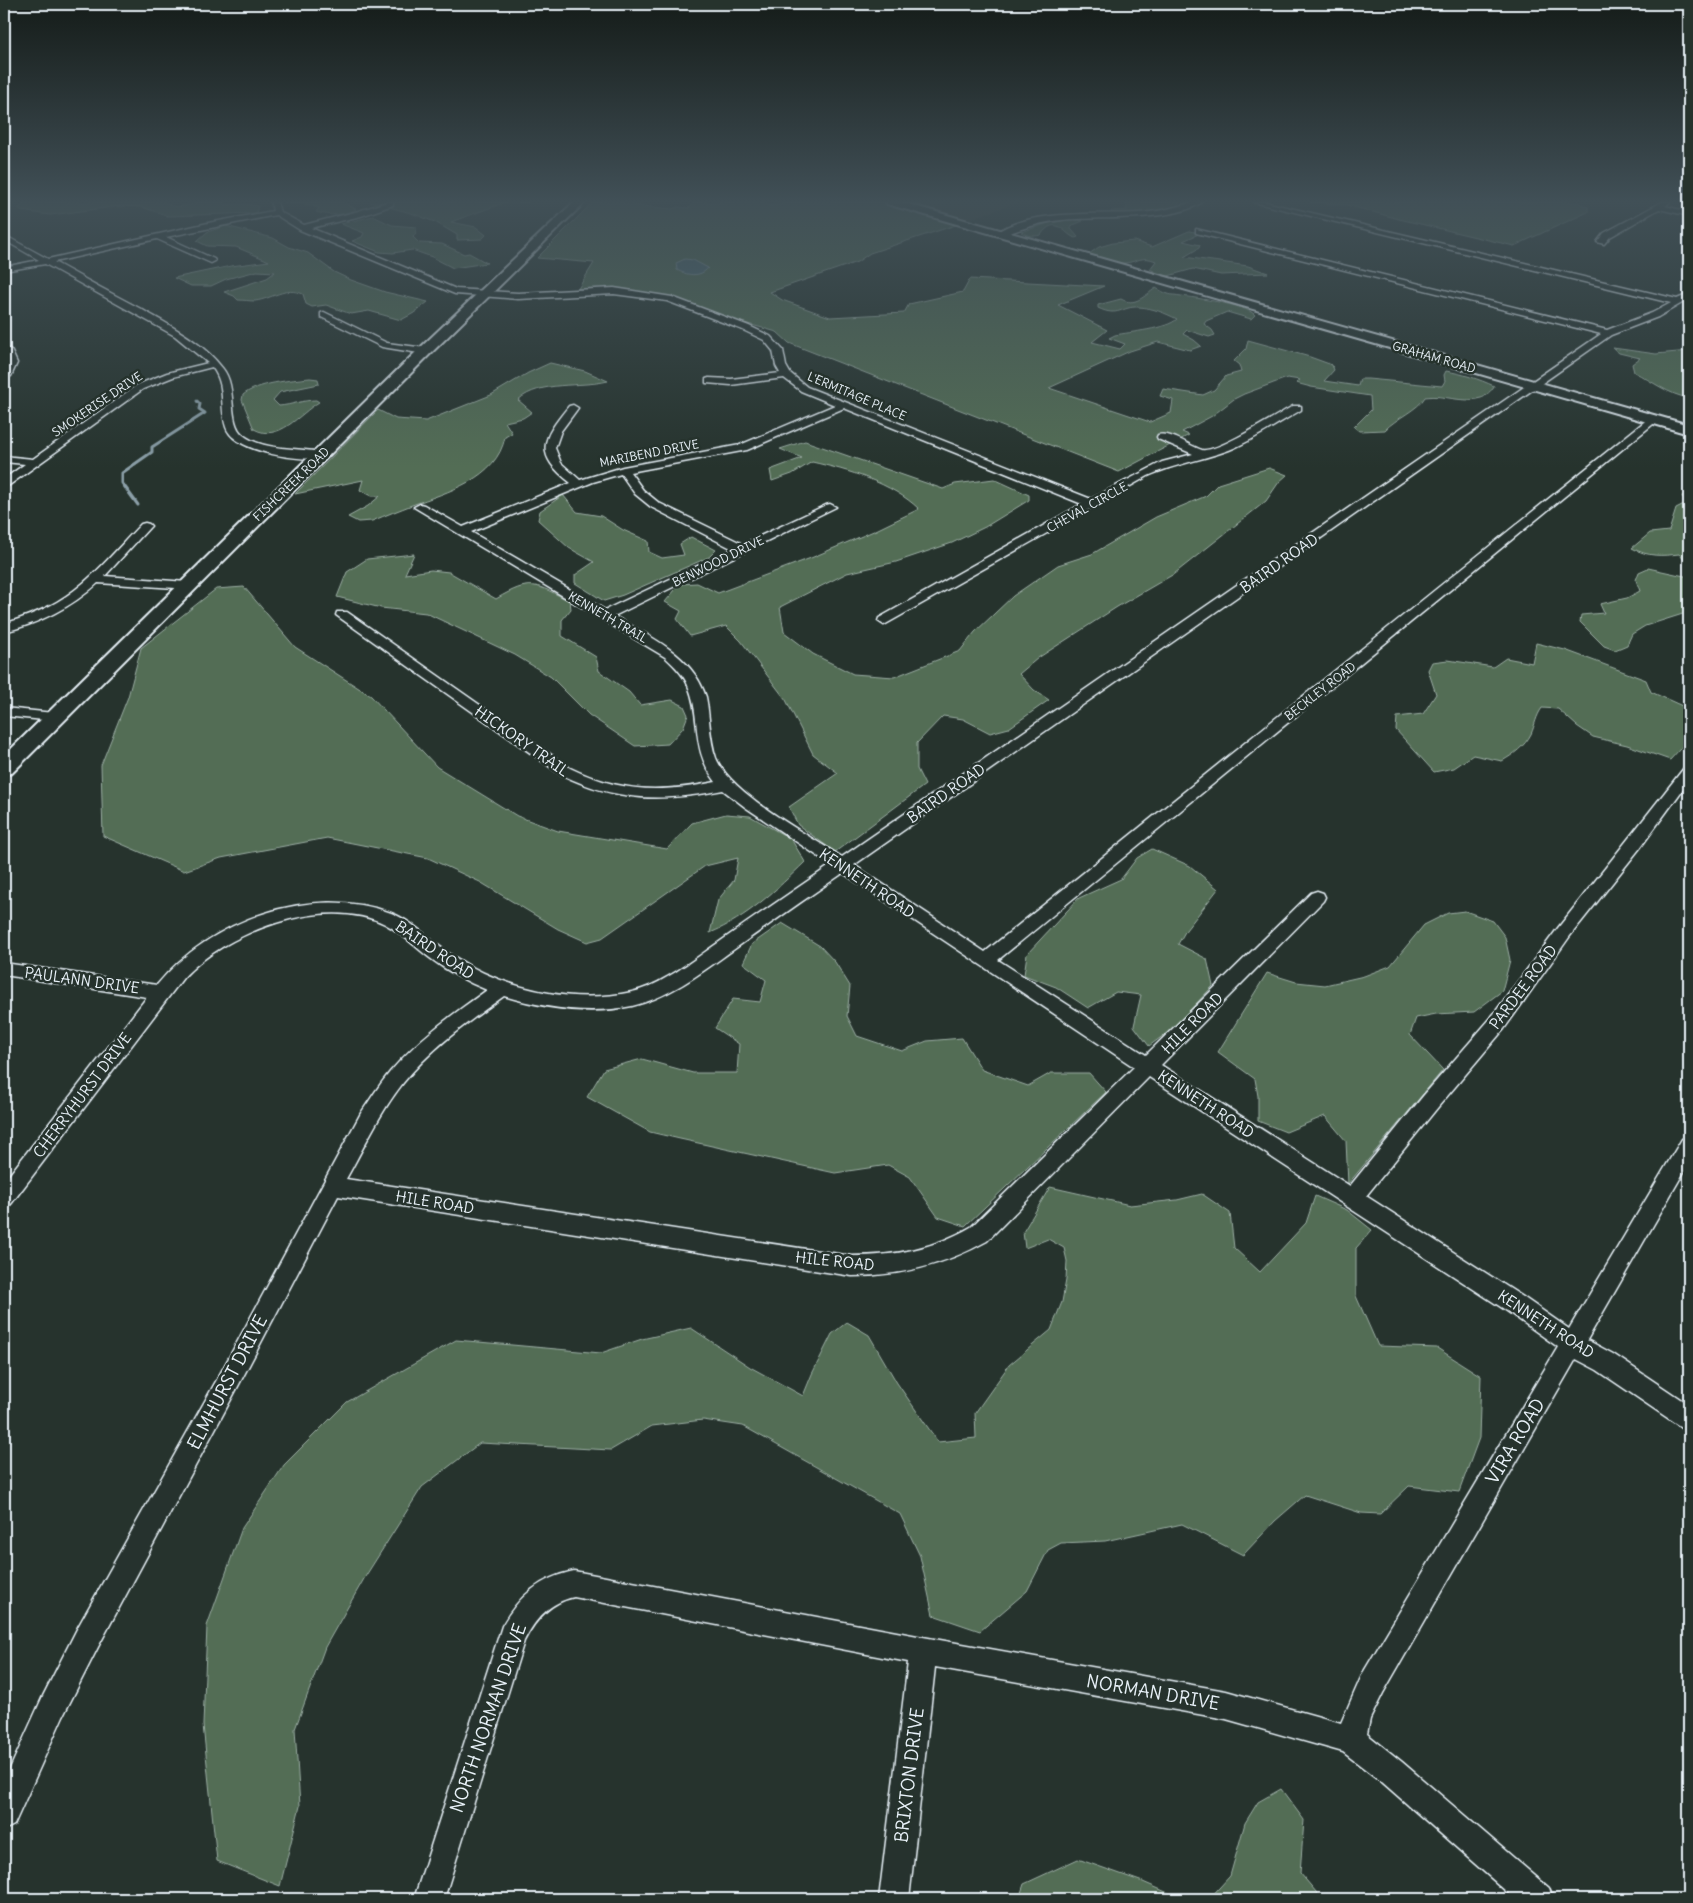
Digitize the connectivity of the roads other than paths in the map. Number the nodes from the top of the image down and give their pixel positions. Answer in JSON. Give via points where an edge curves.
{"nodes":[{"id":1,"x":98,"y":291,"type":"edge"},
{"id":2,"x":455,"y":291,"type":"edge"},
{"id":3,"x":489,"y":291,"type":"edge"},
{"id":4,"x":1199,"y":291,"type":"edge"},
{"id":5,"x":1439,"y":291,"type":"edge"},
{"id":6,"x":1648,"y":291,"type":"edge"},
{"id":7,"x":486,"y":294,"type":"junction"},
{"id":8,"x":1684,"y":299,"type":"edge"},
{"id":9,"x":324,"y":316,"type":"dead end"},
{"id":10,"x":1608,"y":333,"type":"junction"},
{"id":11,"x":4,"y":349,"type":"edge"},
{"id":12,"x":425,"y":352,"type":"junction"},
{"id":13,"x":214,"y":364,"type":"junction"},
{"id":14,"x":786,"y":375,"type":"junction"},
{"id":15,"x":4,"y":377,"type":"edge"},
{"id":16,"x":709,"y":381,"type":"dead end"},
{"id":17,"x":1535,"y":386,"type":"junction"},
{"id":18,"x":843,"y":406,"type":"junction"},
{"id":19,"x":573,"y":408,"type":"dead end"},
{"id":20,"x":1297,"y":408,"type":"dead end"},
{"id":21,"x":1654,"y":420,"type":"junction"},
{"id":22,"x":1689,"y":430,"type":"edge"},
{"id":23,"x":1162,"y":437,"type":"dead end"},
{"id":24,"x":321,"y":455,"type":"junction"},
{"id":25,"x":1206,"y":455,"type":"junction"},
{"id":26,"x":4,"y":460,"type":"edge"},
{"id":27,"x":35,"y":462,"type":"junction"},
{"id":28,"x":623,"y":470,"type":"junction"},
{"id":29,"x":4,"y":484,"type":"edge"},
{"id":30,"x":579,"y":484,"type":"junction"},
{"id":31,"x":1092,"y":504,"type":"junction"},
{"id":32,"x":420,"y":507,"type":"dead end"},
{"id":33,"x":830,"y":507,"type":"dead end"},
{"id":34,"x":145,"y":526,"type":"dead end"},
{"id":35,"x":462,"y":532,"type":"junction"},
{"id":36,"x":742,"y":549,"type":"junction"},
{"id":37,"x":95,"y":579,"type":"junction"},
{"id":38,"x":187,"y":586,"type":"junction"},
{"id":39,"x":342,"y":615,"type":"dead end"},
{"id":40,"x":605,"y":616,"type":"junction"},
{"id":41,"x":884,"y":621,"type":"dead end"},
{"id":42,"x":4,"y":628,"type":"edge"},
{"id":43,"x":4,"y":712,"type":"edge"},
{"id":44,"x":54,"y":718,"type":"junction"},
{"id":45,"x":4,"y":768,"type":"edge"},
{"id":46,"x":1689,"y":771,"type":"edge"},
{"id":47,"x":727,"y":784,"type":"junction"},
{"id":48,"x":841,"y":866,"type":"junction"},
{"id":49,"x":1317,"y":897,"type":"dead end"},
{"id":50,"x":986,"y":961,"type":"junction"},
{"id":51,"x":4,"y":969,"type":"edge"},
{"id":52,"x":502,"y":988,"type":"junction"},
{"id":53,"x":161,"y":992,"type":"junction"},
{"id":54,"x":1148,"y":1067,"type":"junction"},
{"id":55,"x":1689,"y":1145,"type":"edge"},
{"id":56,"x":333,"y":1186,"type":"junction"},
{"id":57,"x":4,"y":1198,"type":"edge"},
{"id":58,"x":1352,"y":1199,"type":"junction"},
{"id":59,"x":1573,"y":1345,"type":"junction"},
{"id":60,"x":1689,"y":1419,"type":"edge"},
{"id":61,"x":712,"y":1609,"type":"joint"},
{"id":62,"x":923,"y":1651,"type":"junction"},
{"id":63,"x":1351,"y":1740,"type":"junction"},
{"id":64,"x":4,"y":1815,"type":"edge"},
{"id":65,"x":429,"y":1899,"type":"edge"},
{"id":66,"x":894,"y":1899,"type":"edge"},
{"id":67,"x":1538,"y":1899,"type":"edge"}],
"edges":[{"from":1,"to":13,"type":"street","via":[[182,338]]},
{"from":2,"to":7,"type":"street","name":"L'ERMITAGE PLACE"},
{"from":3,"to":7,"type":"main road","name":"FISHCREEK ROAD"},
{"from":4,"to":17,"type":"main road","name":"GRAHAM ROAD"},
{"from":5,"to":10,"type":"street"},
{"from":6,"to":8,"type":"street"},
{"from":7,"to":12,"type":"main road","name":"FISHCREEK ROAD"},
{"from":7,"to":14,"type":"street","name":"L'ERMITAGE PLACE","via":[[537,296],[614,291],[664,297],[766,338],[778,350]]},
{"from":8,"to":10,"type":"street","name":"BAIRD ROAD"},
{"from":9,"to":12,"type":"street","via":[[385,345]]},
{"from":10,"to":17,"type":"street","name":"BAIRD ROAD"},
{"from":11,"to":15,"type":"street","via":[[13,360]]},
{"from":12,"to":24,"type":"main road","name":"FISHCREEK ROAD"},
{"from":13,"to":24,"type":"street","via":[[229,391],[230,428],[234,433],[265,448]]},
{"from":13,"to":27,"type":"street","name":"SMOKERISE DRIVE","via":[[170,375],[141,387]]},
{"from":14,"to":16,"type":"street","via":[[739,382]]},
{"from":14,"to":18,"type":"street","name":"L'ERMITAGE PLACE","via":[[804,389]]},
{"from":17,"to":21,"type":"main road","name":"GRAHAM ROAD"},
{"from":17,"to":48,"type":"street","name":"BAIRD ROAD"},
{"from":18,"to":28,"type":"street","name":"MARIBEND DRIVE","via":[[743,448]]},
{"from":18,"to":31,"type":"street","name":"L'ERMITAGE PLACE"},
{"from":19,"to":30,"type":"street","via":[[554,432],[549,452],[560,470]]},
{"from":20,"to":25,"type":"street","name":"CHEVAL CIRCLE","via":[[1226,448]]},
{"from":21,"to":22,"type":"main road","name":"GRAHAM ROAD"},
{"from":21,"to":50,"type":"street","name":"BECKLEY ROAD"},
{"from":23,"to":25,"type":"street"},
{"from":24,"to":38,"type":"main road","name":"FISHCREEK ROAD"},
{"from":25,"to":31,"type":"street","name":"CHEVAL CIRCLE","via":[[1158,467]]},
{"from":26,"to":27,"type":"street"},
{"from":27,"to":29,"type":"street","name":"SMOKERISE DRIVE"},
{"from":28,"to":30,"type":"street","name":"MARIBEND DRIVE"},
{"from":28,"to":36,"type":"street","via":[[638,492],[655,505]]},
{"from":30,"to":35,"type":"street","name":"MARIBEND DRIVE"},
{"from":31,"to":41,"type":"street","name":"CHEVAL CIRCLE"},
{"from":32,"to":35,"type":"street","name":"KENNETH TRAIL"},
{"from":33,"to":36,"type":"street","name":"BENWOOD DRIVE"},
{"from":34,"to":37,"type":"street"},
{"from":35,"to":40,"type":"street","name":"KENNETH TRAIL"},
{"from":36,"to":40,"type":"street","name":"BENWOOD DRIVE"},
{"from":37,"to":38,"type":"street"},
{"from":37,"to":42,"type":"street","via":[[48,612]]},
{"from":38,"to":44,"type":"main road","name":"FISHCREEK ROAD"},
{"from":39,"to":47,"type":"street","name":"HICKORY TRAIL","via":[[565,772],[583,781],[612,791],[648,795],[692,792]]},
{"from":40,"to":47,"type":"street","name":"KENNETH TRAIL","via":[[670,654],[686,670],[700,699],[702,728],[712,766]]},
{"from":43,"to":44,"type":"street"},
{"from":44,"to":45,"type":"main road","name":"FISHCREEK ROAD"},
{"from":46,"to":58,"type":"street","name":"PARDEE ROAD","via":[[1497,1024]]},
{"from":47,"to":48,"type":"street","name":"KENNETH ROAD","via":[[750,804]]},
{"from":48,"to":50,"type":"street","name":"KENNETH ROAD"},
{"from":48,"to":52,"type":"street","name":"BAIRD ROAD","via":[[699,965],[652,992],[632,998],[580,1002]]},
{"from":49,"to":54,"type":"street","name":"HILE ROAD"},
{"from":50,"to":54,"type":"street","name":"KENNETH ROAD"},
{"from":51,"to":53,"type":"street","name":"PAULANN DRIVE"},
{"from":52,"to":53,"type":"street","name":"BAIRD ROAD","via":[[472,976],[444,959],[392,921],[372,913],[342,909],[284,915],[232,934],[184,965]]},
{"from":52,"to":56,"type":"street","name":"ELMHURST DRIVE","via":[[444,1030],[396,1078],[368,1120]]},
{"from":53,"to":57,"type":"street","name":"CHERRYHURST DRIVE"},
{"from":54,"to":56,"type":"street","name":"HILE ROAD","via":[[979,1234],[948,1251],[900,1264],[852,1266]]},
{"from":54,"to":58,"type":"street","name":"KENNETH ROAD"},
{"from":55,"to":59,"type":"street","name":"VIRA ROAD"},
{"from":56,"to":64,"type":"street","name":"ELMHURST DRIVE","via":[[88,1637]]},
{"from":58,"to":59,"type":"street","name":"KENNETH ROAD"},
{"from":59,"to":60,"type":"street","name":"KENNETH ROAD","via":[[1605,1362]]},
{"from":59,"to":63,"type":"street","name":"VIRA ROAD","via":[[1373,1683],[1357,1716]]},
{"from":61,"to":62,"type":"street","name":"NORMAN DRIVE"},
{"from":61,"to":65,"type":"street","name":"NORTH NORMAN DRIVE","via":[[574,1584],[552,1589],[532,1604],[512,1636]]},
{"from":62,"to":63,"type":"street","name":"NORMAN DRIVE","via":[[1226,1705]]},
{"from":62,"to":66,"type":"street","name":"BRIXTON DRIVE"},
{"from":63,"to":67,"type":"street","name":"NORMAN DRIVE"}]}
